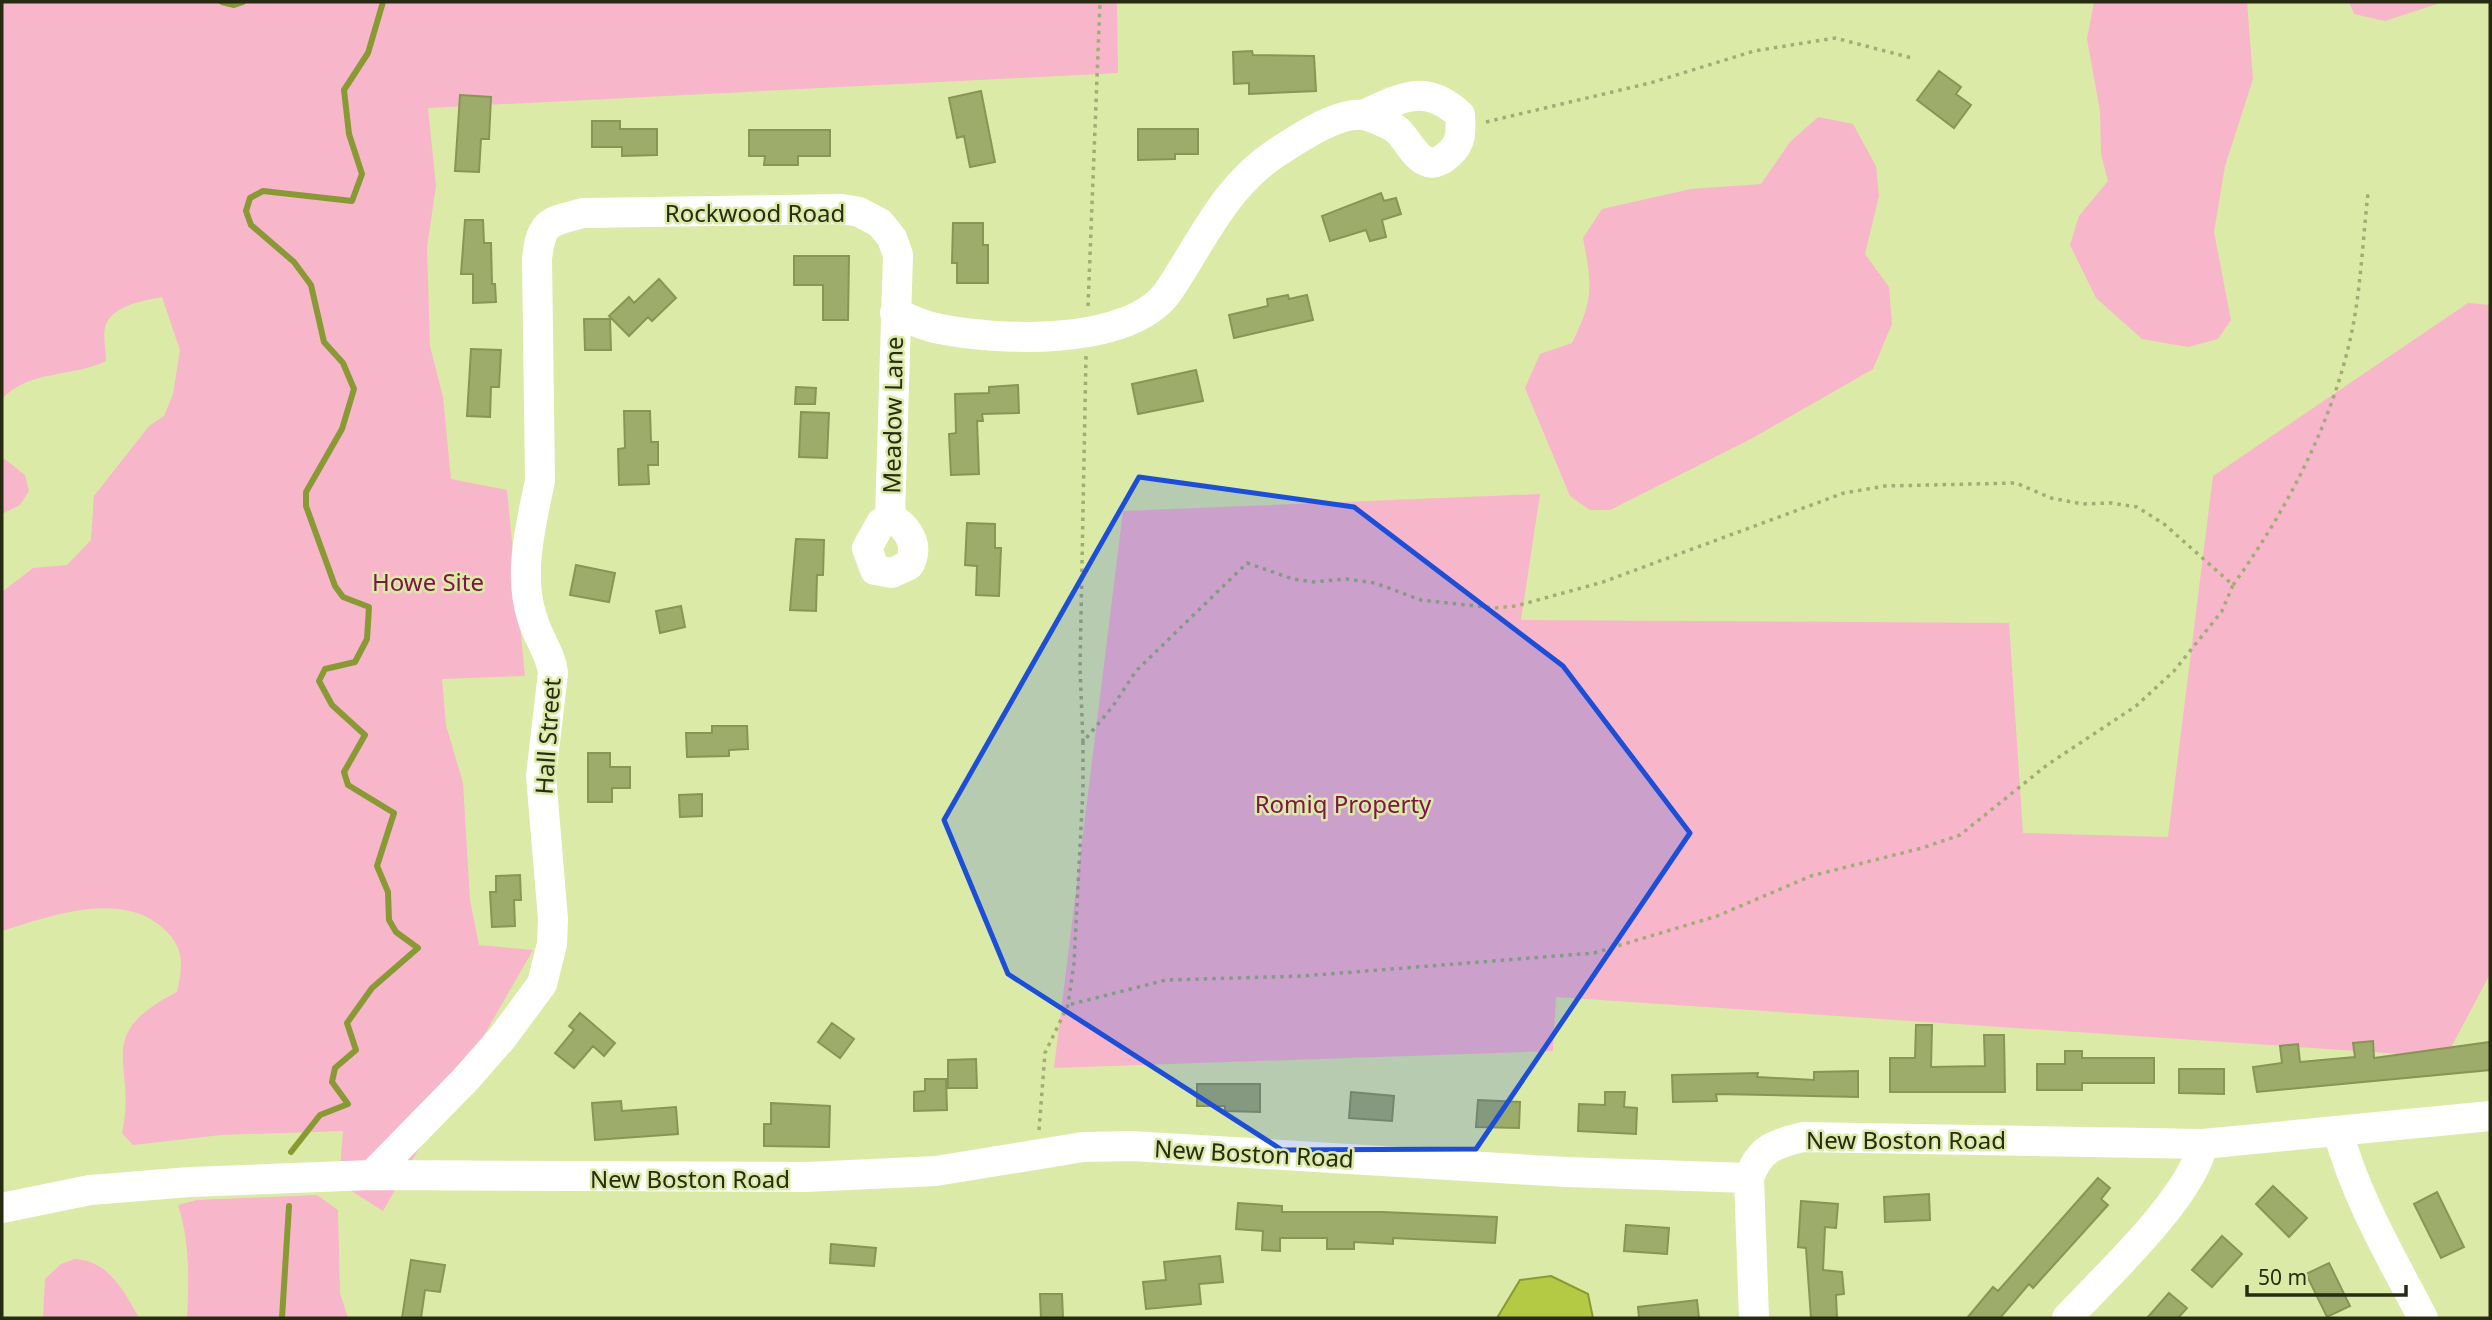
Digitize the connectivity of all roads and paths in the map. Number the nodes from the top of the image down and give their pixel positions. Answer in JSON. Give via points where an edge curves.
{"nodes":[{"id":1,"x":1100,"y":2,"type":"edge"},
{"id":2,"x":1912,"y":58,"type":"dead end"},
{"id":3,"x":1363,"y":115,"type":"junction"},
{"id":4,"x":1460,"y":128,"type":"junction"},
{"id":5,"x":2368,"y":193,"type":"dead end"},
{"id":6,"x":574,"y":215,"type":"joint"},
{"id":7,"x":895,"y":313,"type":"junction"},
{"id":8,"x":1085,"y":334,"type":"junction"},
{"id":9,"x":890,"y":517,"type":"dead end"},
{"id":10,"x":2233,"y":585,"type":"junction"},
{"id":11,"x":1083,"y":742,"type":"junction"},
{"id":12,"x":1068,"y":1005,"type":"junction"},
{"id":13,"x":2490,"y":1116,"type":"edge"},
{"id":14,"x":2338,"y":1131,"type":"junction"},
{"id":15,"x":2203,"y":1144,"type":"junction"},
{"id":16,"x":1038,"y":1153,"type":"junction"},
{"id":17,"x":372,"y":1175,"type":"junction"},
{"id":18,"x":1749,"y":1178,"type":"junction"},
{"id":19,"x":2,"y":1208,"type":"edge"},
{"id":20,"x":1754,"y":1318,"type":"edge"},
{"id":21,"x":2067,"y":1318,"type":"edge"},
{"id":22,"x":2423,"y":1318,"type":"edge"}],
"edges":[{"from":1,"to":8,"type":"path","via":[[1092,257]]},
{"from":2,"to":4,"type":"path","via":[[1835,38],[1754,51],[1650,83]]},
{"from":3,"to":4,"type":"street","via":[[1401,98],[1426,95],[1444,100],[1460,116]]},
{"from":3,"to":4,"type":"street","via":[[1397,130],[1412,153],[1430,162],[1443,160],[1456,148]]},
{"from":3,"to":8,"type":"street","via":[[1329,121],[1248,172],[1155,307]]},
{"from":5,"to":10,"type":"path","via":[[2353,327],[2342,372],[2290,496]]},
{"from":6,"to":7,"type":"street","name":"Rockwood Road","via":[[815,208],[859,212],[880,223],[898,255]]},
{"from":6,"to":17,"type":"street","name":"Hall Street","via":[[551,220],[539,239],[540,481],[526,585],[531,615],[553,673],[541,776],[553,919],[548,963],[542,984],[502,1038]]},
{"from":7,"to":8,"type":"street","via":[[933,328],[971,333]]},
{"from":7,"to":9,"type":"street","name":"Meadow Lane"},
{"from":8,"to":11,"type":"path"},
{"from":10,"to":11,"type":"path","via":[[2164,524],[2137,507],[2051,498],[2016,483],[1885,486],[1844,493],[1603,582],[1516,606],[1422,600],[1376,583],[1293,579],[1247,563],[1136,671]]},
{"from":10,"to":12,"type":"path","via":[[2222,611],[2174,671],[2136,706],[2047,765],[1960,835],[1811,876],[1717,916],[1594,953],[1303,976],[1166,980]]},
{"from":11,"to":12,"type":"path","via":[[1076,938]]},
{"from":12,"to":16,"type":"path","via":[[1045,1053]]},
{"from":13,"to":14,"type":"street","name":"New Boston Road"},
{"from":14,"to":15,"type":"street","name":"New Boston Road"},
{"from":14,"to":22,"type":"street","via":[[2344,1156]]},
{"from":15,"to":18,"type":"street","name":"New Boston Road","via":[[1803,1137],[1783,1142],[1756,1159]]},
{"from":15,"to":21,"type":"street","via":[[2186,1186]]},
{"from":16,"to":17,"type":"street","name":"New Boston Road","via":[[936,1171],[806,1177]]},
{"from":16,"to":18,"type":"street","name":"New Boston Road","via":[[1132,1146]]},
{"from":17,"to":19,"type":"street","name":"New Boston Road","via":[[90,1190]]},
{"from":18,"to":20,"type":"street"}]}
